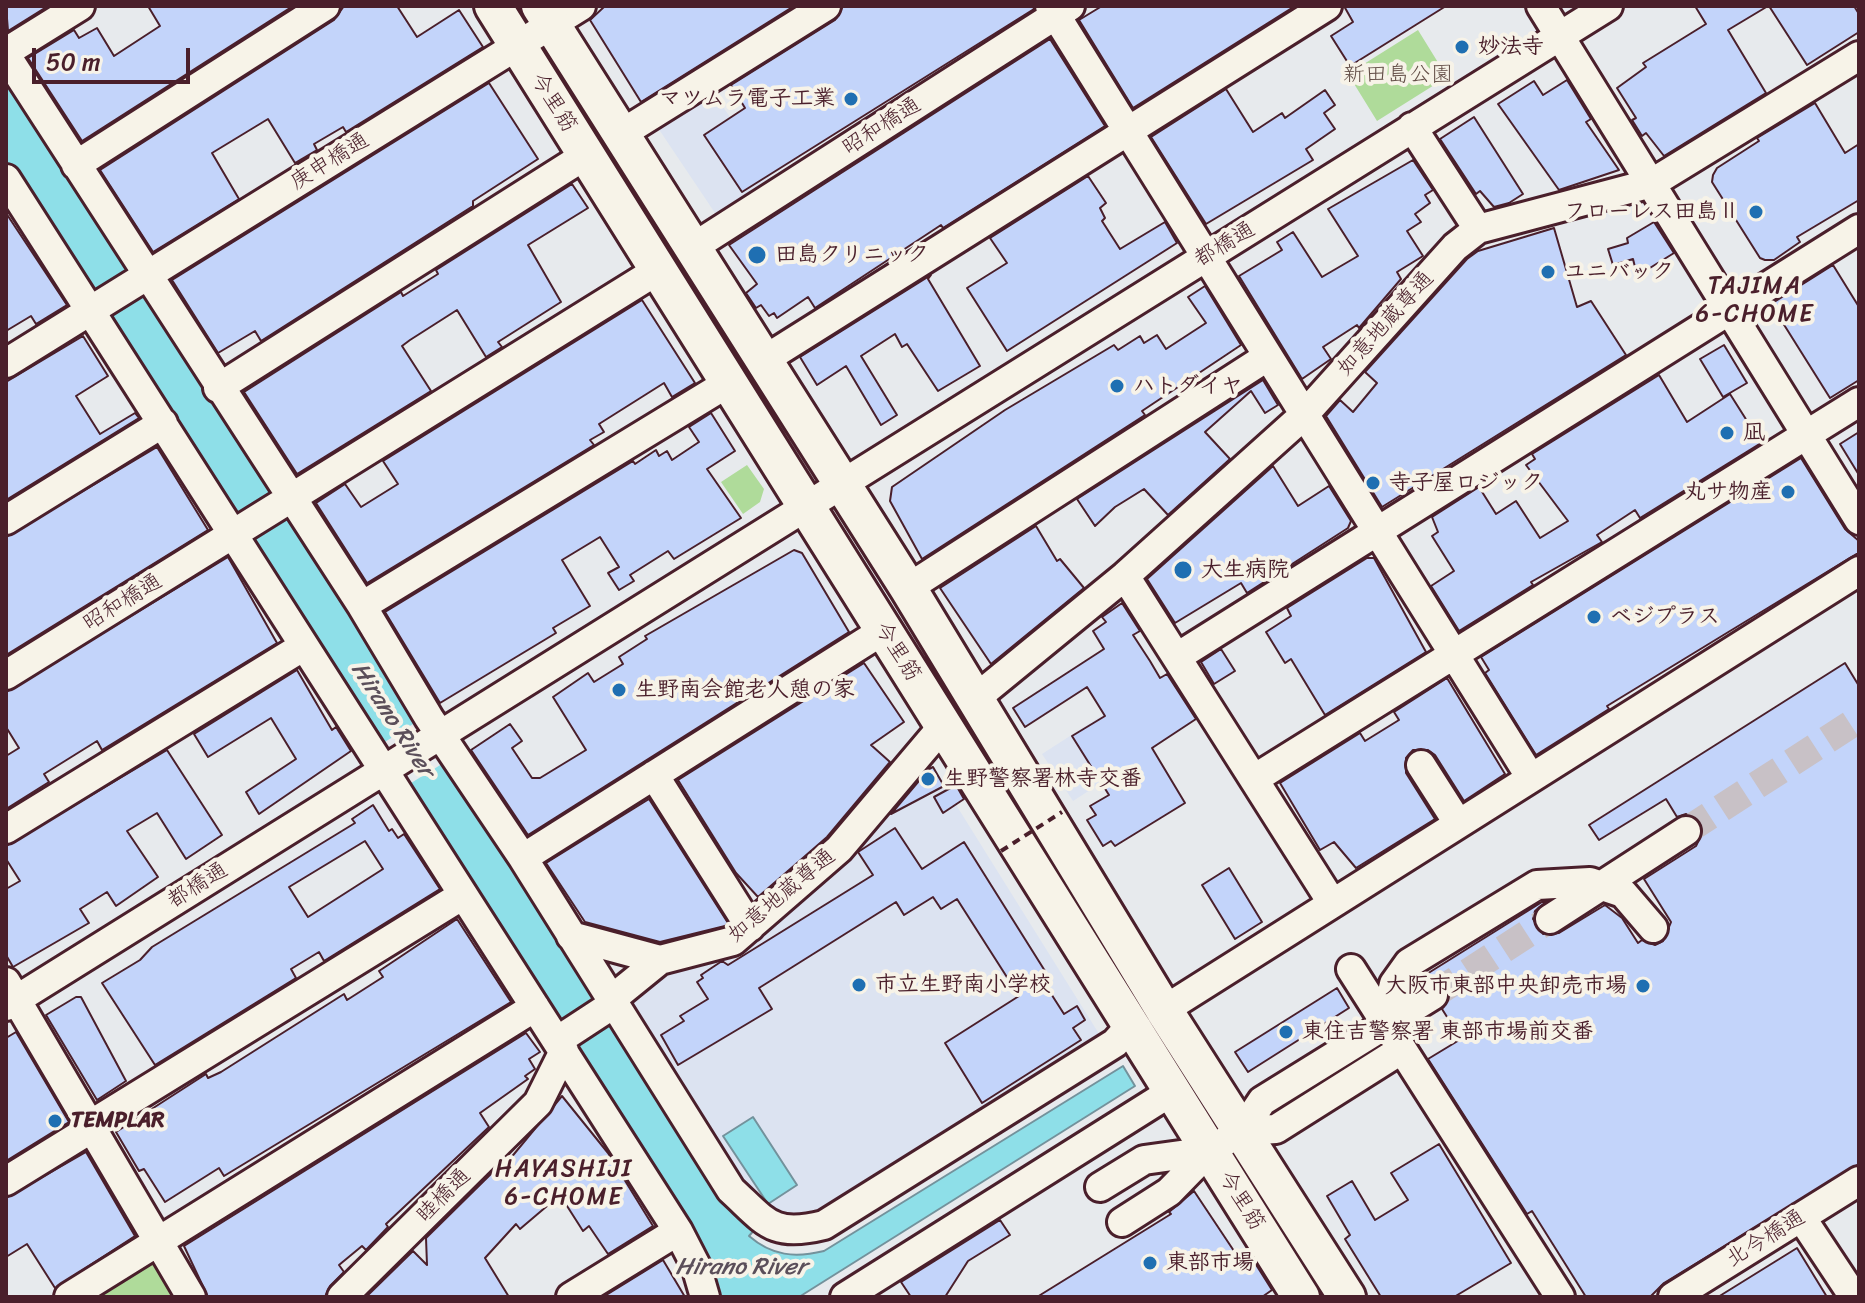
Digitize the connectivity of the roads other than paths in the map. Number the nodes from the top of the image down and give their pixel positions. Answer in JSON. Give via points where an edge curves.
{"nodes":[{"id":1,"x":80,"y":6,"type":"edge"},
{"id":2,"x":325,"y":6,"type":"edge"},
{"id":3,"x":493,"y":6,"type":"edge"},
{"id":4,"x":826,"y":6,"type":"edge"},
{"id":5,"x":1327,"y":6,"type":"edge"},
{"id":6,"x":1541,"y":6,"type":"edge"},
{"id":7,"x":1608,"y":6,"type":"edge"},
{"id":8,"x":1059,"y":9,"type":"edge"},
{"id":9,"x":557,"y":12,"type":"edge"},
{"id":10,"x":1561,"y":36,"type":"junction"},
{"id":11,"x":517,"y":46,"type":"junction"},
{"id":12,"x":6,"y":53,"type":"edge"},
{"id":13,"x":1859,"y":56,"type":"edge"},
{"id":14,"x":1412,"y":127,"type":"junction"},
{"id":15,"x":1127,"y":130,"type":"junction"},
{"id":16,"x":621,"y":134,"type":"junction"},
{"id":17,"x":586,"y":155,"type":"junction"},
{"id":18,"x":76,"y":165,"type":"junction"},
{"id":19,"x":1652,"y":183,"type":"junction"},
{"id":20,"x":10,"y":195,"type":"edge"},
{"id":21,"x":1478,"y":229,"type":"junction"},
{"id":22,"x":1859,"y":229,"type":"edge"},
{"id":23,"x":692,"y":248,"type":"junction"},
{"id":24,"x":1205,"y":256,"type":"junction"},
{"id":25,"x":658,"y":270,"type":"junction"},
{"id":26,"x":145,"y":277,"type":"junction"},
{"id":27,"x":94,"y":309,"type":"junction"},
{"id":28,"x":1731,"y":309,"type":"junction"},
{"id":29,"x":1267,"y":357,"type":"junction"},
{"id":30,"x":764,"y":360,"type":"junction"},
{"id":31,"x":6,"y":363,"type":"edge"},
{"id":32,"x":728,"y":383,"type":"junction"},
{"id":33,"x":218,"y":388,"type":"junction"},
{"id":34,"x":1859,"y":402,"type":"edge"},
{"id":35,"x":1303,"y":416,"type":"junction"},
{"id":36,"x":163,"y":423,"type":"junction"},
{"id":37,"x":1807,"y":435,"type":"junction"},
{"id":38,"x":842,"y":485,"type":"junction"},
{"id":39,"x":287,"y":501,"type":"junction"},
{"id":40,"x":805,"y":509,"type":"junction"},
{"id":41,"x":6,"y":520,"type":"edge"},
{"id":42,"x":1859,"y":520,"type":"edge"},
{"id":43,"x":236,"y":532,"type":"junction"},
{"id":44,"x":1378,"y":533,"type":"junction"},
{"id":45,"x":1859,"y":571,"type":"edge"},
{"id":46,"x":1125,"y":576,"type":"junction"},
{"id":47,"x":908,"y":588,"type":"junction"},
{"id":48,"x":362,"y":606,"type":"junction"},
{"id":49,"x":884,"y":630,"type":"junction"},
{"id":50,"x":304,"y":646,"type":"junction"},
{"id":51,"x":1177,"y":657,"type":"junction"},
{"id":52,"x":1454,"y":658,"type":"junction"},
{"id":53,"x":6,"y":675,"type":"edge"},
{"id":54,"x":976,"y":698,"type":"junction"},
{"id":55,"x":943,"y":726,"type":"junction"},
{"id":56,"x":439,"y":736,"type":"junction"},
{"id":57,"x":1421,"y":765,"type":"dead end"},
{"id":58,"x":387,"y":769,"type":"junction"},
{"id":59,"x":654,"y":775,"type":"junction"},
{"id":60,"x":1531,"y":778,"type":"junction"},
{"id":61,"x":1254,"y":779,"type":"junction"},
{"id":62,"x":1458,"y":823,"type":"junction"},
{"id":63,"x":6,"y":829,"type":"edge"},
{"id":64,"x":1686,"y":831,"type":"tunnel mouth"},
{"id":65,"x":523,"y":858,"type":"junction"},
{"id":66,"x":1604,"y":887,"type":"junction"},
{"id":67,"x":463,"y":895,"type":"junction"},
{"id":68,"x":1331,"y":901,"type":"junction"},
{"id":69,"x":1550,"y":919,"type":"tunnel mouth"},
{"id":70,"x":750,"y":927,"type":"junction"},
{"id":71,"x":1653,"y":928,"type":"dead end"},
{"id":72,"x":571,"y":936,"type":"junction"},
{"id":73,"x":660,"y":960,"type":"junction"},
{"id":74,"x":1351,"y":969,"type":"dead end"},
{"id":75,"x":1433,"y":995,"type":"tunnel mouth"},
{"id":76,"x":9,"y":996,"type":"edge"},
{"id":77,"x":612,"y":1003,"type":"junction"},
{"id":78,"x":535,"y":1007,"type":"junction"},
{"id":79,"x":1167,"y":1014,"type":"junction"},
{"id":80,"x":1385,"y":1022,"type":"junction"},
{"id":81,"x":1135,"y":1032,"type":"junction"},
{"id":82,"x":561,"y":1043,"type":"junction"},
{"id":83,"x":1401,"y":1050,"type":"junction"},
{"id":84,"x":1169,"y":1088,"type":"junction"},
{"id":85,"x":91,"y":1127,"type":"junction"},
{"id":86,"x":1242,"y":1131,"type":"junction"},
{"id":87,"x":1209,"y":1151,"type":"junction"},
{"id":88,"x":6,"y":1181,"type":"edge"},
{"id":89,"x":1859,"y":1181,"type":"edge"},
{"id":90,"x":1100,"y":1187,"type":"dead end"},
{"id":91,"x":1801,"y":1217,"type":"junction"},
{"id":92,"x":1122,"y":1222,"type":"dead end"},
{"id":93,"x":678,"y":1231,"type":"junction"},
{"id":94,"x":159,"y":1241,"type":"junction"},
{"id":95,"x":876,"y":1289,"type":"edge"},
{"id":96,"x":69,"y":1297,"type":"edge"},
{"id":97,"x":191,"y":1297,"type":"edge"},
{"id":98,"x":342,"y":1297,"type":"edge"},
{"id":99,"x":571,"y":1297,"type":"edge"},
{"id":100,"x":705,"y":1297,"type":"edge"},
{"id":101,"x":845,"y":1297,"type":"edge"},
{"id":102,"x":1301,"y":1297,"type":"edge"},
{"id":103,"x":1347,"y":1297,"type":"edge"},
{"id":104,"x":1560,"y":1297,"type":"edge"},
{"id":105,"x":1673,"y":1297,"type":"edge"},
{"id":106,"x":1854,"y":1297,"type":"edge"}],
"edges":[{"from":1,"to":12,"type":"street"},
{"from":2,"to":18,"type":"street"},
{"from":3,"to":11,"type":"main road","name":"今里筋"},
{"from":4,"to":16,"type":"street"},
{"from":5,"to":15,"type":"street"},
{"from":6,"to":10,"type":"street"},
{"from":7,"to":10,"type":"street","name":"都橋通"},
{"from":8,"to":15,"type":"street"},
{"from":8,"to":23,"type":"street","name":"昭和橋通"},
{"from":9,"to":11,"type":"street","name":"庚申橋通"},
{"from":9,"to":16,"type":"main road","name":"今里筋"},
{"from":10,"to":14,"type":"street","name":"都橋通"},
{"from":10,"to":19,"type":"street"},
{"from":11,"to":17,"type":"main road","name":"今里筋"},
{"from":11,"to":26,"type":"street","name":"庚申橋通"},
{"from":12,"to":18,"type":"street"},
{"from":13,"to":19,"type":"street","name":"如意地蔵尊通"},
{"from":14,"to":21,"type":"street"},
{"from":14,"to":24,"type":"street","name":"都橋通"},
{"from":15,"to":24,"type":"street"},
{"from":15,"to":30,"type":"street"},
{"from":16,"to":23,"type":"main road","name":"今里筋"},
{"from":17,"to":25,"type":"main road","name":"今里筋"},
{"from":17,"to":33,"type":"street"},
{"from":18,"to":26,"type":"street"},
{"from":19,"to":21,"type":"street","name":"如意地蔵尊通"},
{"from":19,"to":28,"type":"street"},
{"from":20,"to":27,"type":"street"},
{"from":21,"to":35,"type":"street","name":"如意地蔵尊通","via":[[1455,247]]},
{"from":22,"to":28,"type":"street"},
{"from":23,"to":30,"type":"main road","name":"今里筋"},
{"from":24,"to":29,"type":"street"},
{"from":24,"to":38,"type":"street","name":"都橋通"},
{"from":25,"to":32,"type":"main road","name":"今里筋"},
{"from":25,"to":39,"type":"street"},
{"from":26,"to":27,"type":"street","name":"庚申橋通"},
{"from":26,"to":33,"type":"street"},
{"from":27,"to":31,"type":"street"},
{"from":27,"to":36,"type":"street"},
{"from":28,"to":37,"type":"street"},
{"from":28,"to":44,"type":"street"},
{"from":29,"to":35,"type":"street"},
{"from":29,"to":47,"type":"street"},
{"from":30,"to":38,"type":"main road","name":"今里筋"},
{"from":32,"to":40,"type":"main road","name":"今里筋"},
{"from":32,"to":48,"type":"street"},
{"from":33,"to":39,"type":"street"},
{"from":34,"to":37,"type":"street"},
{"from":35,"to":44,"type":"street"},
{"from":35,"to":46,"type":"street","name":"如意地蔵尊通"},
{"from":36,"to":41,"type":"street"},
{"from":36,"to":43,"type":"street"},
{"from":37,"to":42,"type":"street"},
{"from":37,"to":52,"type":"street"},
{"from":38,"to":40,"type":"street","name":"都橋通"},
{"from":38,"to":47,"type":"main road","name":"今里筋"},
{"from":39,"to":43,"type":"street","name":"昭和橋通"},
{"from":39,"to":48,"type":"street"},
{"from":40,"to":49,"type":"main road","name":"今里筋"},
{"from":40,"to":56,"type":"street"},
{"from":43,"to":50,"type":"street"},
{"from":43,"to":53,"type":"street","name":"昭和橋通"},
{"from":44,"to":51,"type":"street"},
{"from":44,"to":52,"type":"street"},
{"from":45,"to":60,"type":"street"},
{"from":46,"to":51,"type":"street"},
{"from":46,"to":54,"type":"street","name":"如意地蔵尊通"},
{"from":47,"to":54,"type":"main road","name":"今里筋"},
{"from":48,"to":56,"type":"street"},
{"from":49,"to":55,"type":"main road","name":"今里筋"},
{"from":49,"to":59,"type":"street"},
{"from":50,"to":58,"type":"street"},
{"from":50,"to":63,"type":"street"},
{"from":51,"to":61,"type":"street"},
{"from":52,"to":60,"type":"street"},
{"from":52,"to":61,"type":"street"},
{"from":54,"to":79,"type":"main road","name":"今里筋"},
{"from":55,"to":70,"type":"street","name":"如意地蔵尊通","via":[[839,849]]},
{"from":55,"to":81,"type":"main road","name":"今里筋"},
{"from":56,"to":58,"type":"street","name":"都橋通"},
{"from":56,"to":65,"type":"street"},
{"from":57,"to":62,"type":"street"},
{"from":58,"to":67,"type":"street"},
{"from":58,"to":76,"type":"street","name":"都橋通"},
{"from":59,"to":65,"type":"street"},
{"from":59,"to":70,"type":"street"},
{"from":60,"to":62,"type":"street"},
{"from":61,"to":68,"type":"street"},
{"from":62,"to":68,"type":"street"},
{"from":64,"to":66,"type":"street"},
{"from":65,"to":72,"type":"street"},
{"from":66,"to":69,"type":"street"},
{"from":66,"to":71,"type":"street","via":[[1623,893]]},
{"from":66,"to":80,"type":"street","via":[[1565,881],[1537,885],[1444,941],[1409,963],[1394,984]]},
{"from":67,"to":78,"type":"street"},
{"from":67,"to":85,"type":"street"},
{"from":68,"to":79,"type":"street"},
{"from":70,"to":73,"type":"street","name":"如意地蔵尊通","via":[[723,946]]},
{"from":72,"to":73,"type":"street","name":"如意地蔵尊通"},
{"from":72,"to":77,"type":"street"},
{"from":73,"to":77,"type":"street"},
{"from":74,"to":80,"type":"street"},
{"from":75,"to":80,"type":"street"},
{"from":76,"to":85,"type":"street"},
{"from":77,"to":81,"type":"street","via":[[731,1190],[771,1227],[794,1230],[824,1225]]},
{"from":77,"to":82,"type":"street"},
{"from":78,"to":82,"type":"street"},
{"from":78,"to":94,"type":"street"},
{"from":79,"to":86,"type":"main road","name":"今里筋"},
{"from":80,"to":83,"type":"street"},
{"from":80,"to":86,"type":"street","via":[[1262,1101]]},
{"from":81,"to":84,"type":"main road","name":"今里筋"},
{"from":82,"to":93,"type":"street"},
{"from":82,"to":98,"type":"street","name":"睦橋通","via":[[538,1103]]},
{"from":83,"to":86,"type":"street","via":[[1276,1129]]},
{"from":83,"to":104,"type":"street"},
{"from":84,"to":87,"type":"main road","name":"今里筋"},
{"from":84,"to":95,"type":"street"},
{"from":85,"to":88,"type":"street"},
{"from":85,"to":94,"type":"street"},
{"from":86,"to":87,"type":"street"},
{"from":86,"to":103,"type":"main road","name":"今里筋"},
{"from":87,"to":90,"type":"street","via":[[1144,1160]]},
{"from":87,"to":92,"type":"street","via":[[1169,1192]]},
{"from":87,"to":102,"type":"main road","name":"今里筋"},
{"from":89,"to":91,"type":"street","name":"北今橋通"},
{"from":91,"to":105,"type":"street","name":"北今橋通"},
{"from":91,"to":106,"type":"street"},
{"from":93,"to":99,"type":"street"},
{"from":93,"to":100,"type":"street"},
{"from":94,"to":96,"type":"street"},
{"from":94,"to":97,"type":"street"},
{"from":95,"to":101,"type":"street"}]}
